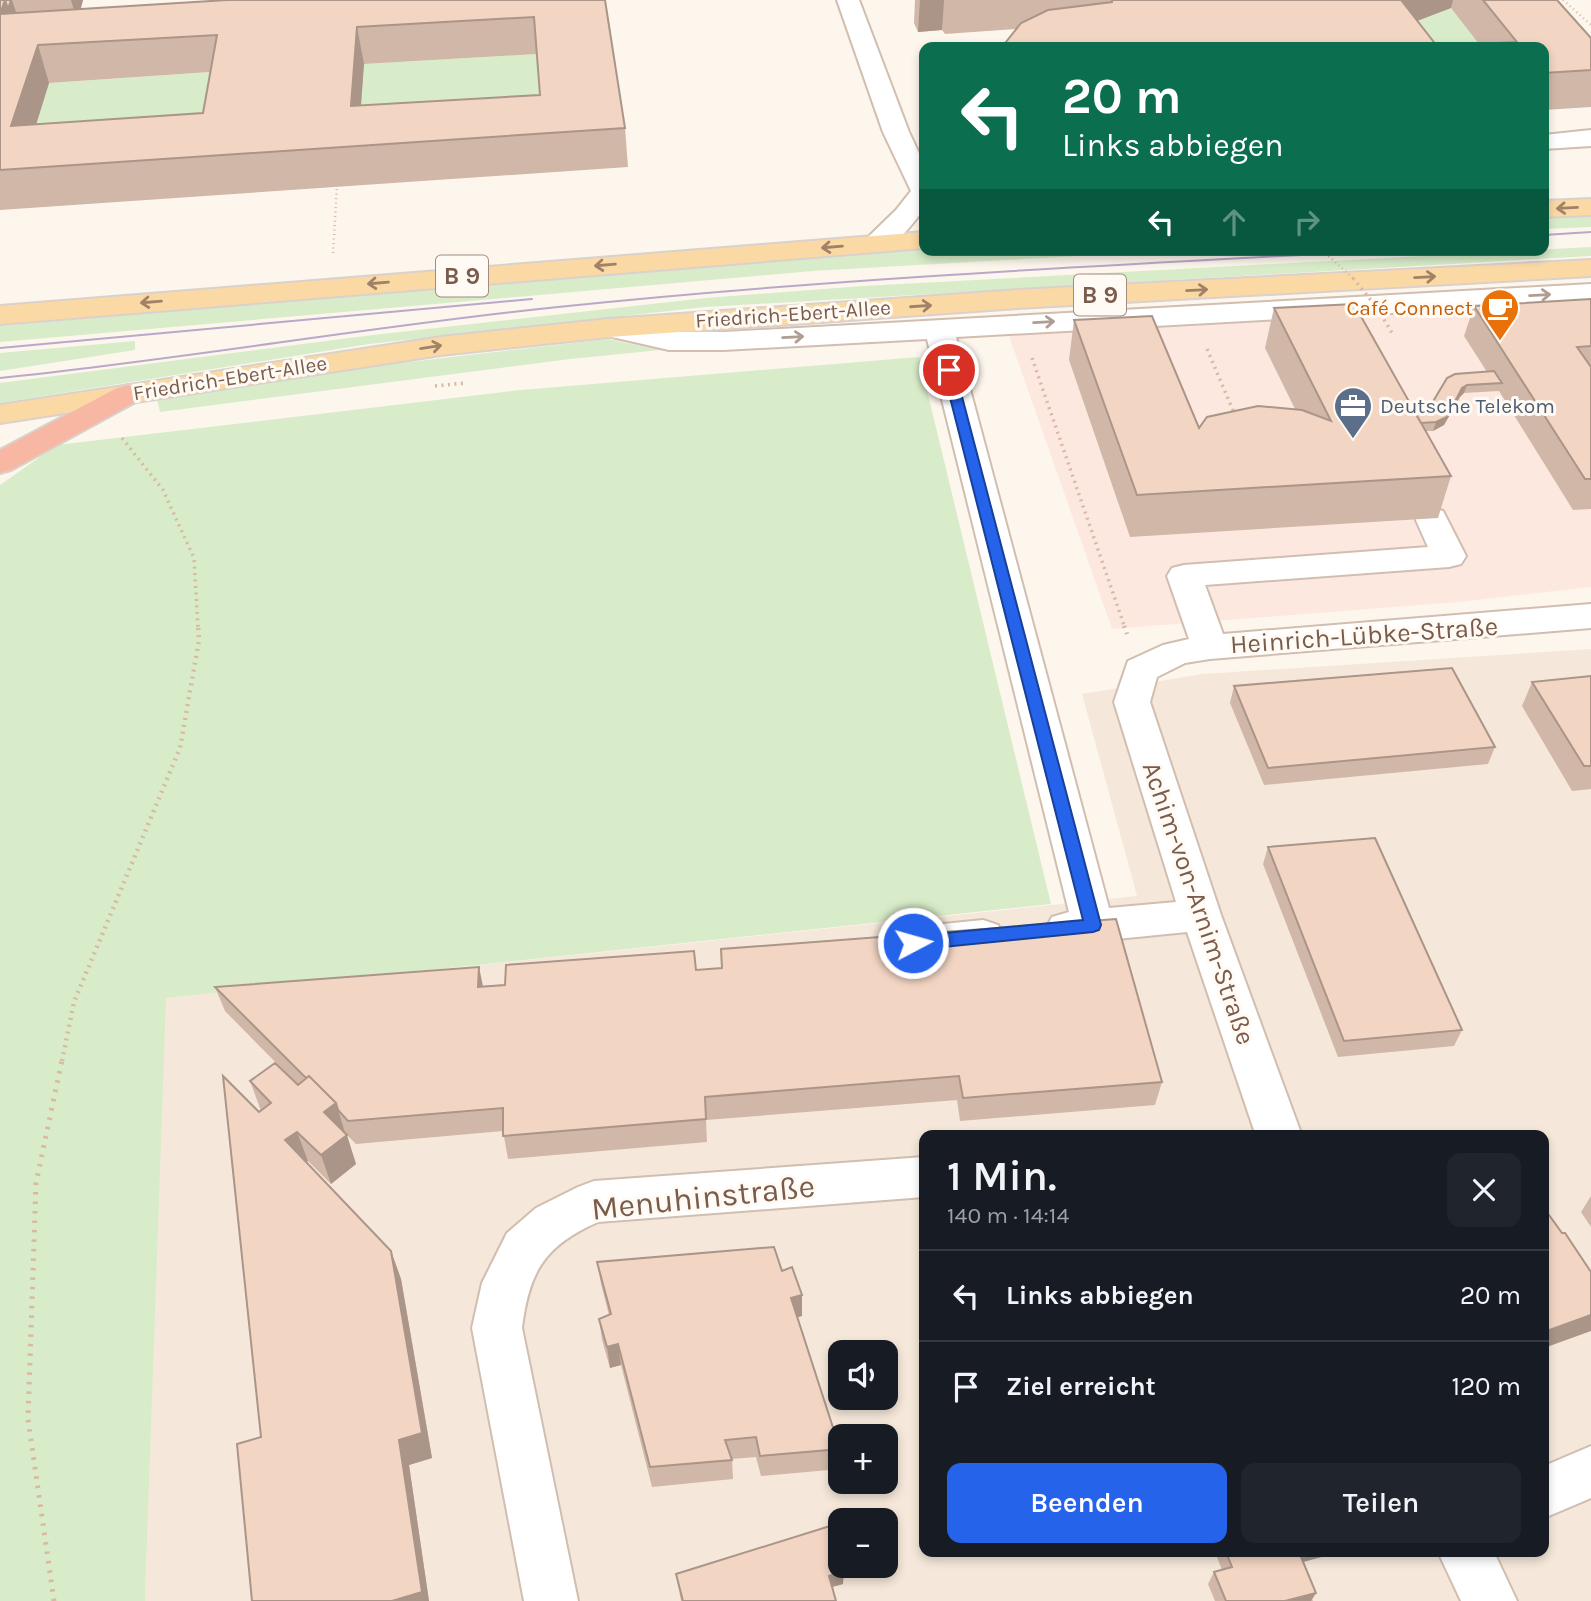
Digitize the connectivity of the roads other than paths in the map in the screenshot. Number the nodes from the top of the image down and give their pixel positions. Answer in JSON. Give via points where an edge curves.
{"nodes":[{"id":1,"x":848,"y":0,"type":"edge"},
{"id":2,"x":895,"y":132,"type":"junction"},
{"id":3,"x":919,"y":133,"type":"edge"},
{"id":4,"x":1591,"y":138,"type":"edge"},
{"id":5,"x":1549,"y":142,"type":"edge"},
{"id":6,"x":919,"y":181,"type":"edge"},
{"id":7,"x":919,"y":198,"type":"edge"},
{"id":8,"x":1591,"y":207,"type":"edge"},
{"id":9,"x":1549,"y":209,"type":"edge"},
{"id":10,"x":919,"y":240,"type":"edge"},
{"id":11,"x":876,"y":244,"type":"junction"},
{"id":12,"x":1591,"y":268,"type":"edge"},
{"id":13,"x":1591,"y":293,"type":"edge"},
{"id":14,"x":1111,"y":295,"type":"junction"},
{"id":15,"x":1018,"y":299,"type":"junction"},
{"id":16,"x":1180,"y":314,"type":"junction"},
{"id":17,"x":0,"y":315,"type":"edge"},
{"id":18,"x":993,"y":325,"type":"junction"},
{"id":19,"x":609,"y":328,"type":"junction"},
{"id":20,"x":939,"y":330,"type":"junction"},
{"id":21,"x":128,"y":394,"type":"junction"},
{"id":22,"x":0,"y":414,"type":"edge"},
{"id":23,"x":0,"y":463,"type":"edge"},
{"id":24,"x":1431,"y":518,"type":"edge"},
{"id":25,"x":1591,"y":616,"type":"edge"},
{"id":26,"x":1210,"y":647,"type":"junction"},
{"id":27,"x":1159,"y":662,"type":"joint"},
{"id":28,"x":1201,"y":915,"type":"junction"},
{"id":29,"x":1093,"y":925,"type":"junction"},
{"id":30,"x":913,"y":943,"type":"dead end"},
{"id":31,"x":1277,"y":1130,"type":"edge"},
{"id":32,"x":919,"y":1177,"type":"edge"},
{"id":33,"x":1591,"y":1472,"type":"edge"},
{"id":34,"x":1549,"y":1490,"type":"edge"},
{"id":35,"x":1468,"y":1557,"type":"edge"},
{"id":36,"x":551,"y":1601,"type":"edge"},
{"id":37,"x":1490,"y":1601,"type":"edge"}],
"edges":[{"from":1,"to":2,"type":"street"},
{"from":2,"to":3,"type":"street"},
{"from":2,"to":6,"type":"street"},
{"from":4,"to":5,"type":"street"},
{"from":7,"to":11,"type":"street"},
{"from":8,"to":9,"type":"main road","one_way":true},
{"from":10,"to":11,"type":"main road","number":"B 9"},
{"from":11,"to":17,"type":"main road","number":"B 9","one_way":true},
{"from":14,"to":12,"type":"main road","name":"Friedrich-Ebert-Allee","number":"B 9","one_way":true},
{"from":16,"to":13,"type":"street","one_way":true},
{"from":14,"to":15,"type":"main road","name":"Friedrich-Ebert-Allee","number":"B 9"},
{"from":14,"to":16,"type":"street"},
{"from":15,"to":18,"type":"street"},
{"from":19,"to":15,"type":"main road","name":"Friedrich-Ebert-Allee","number":"B 9","one_way":true},
{"from":18,"to":16,"type":"street","one_way":true},
{"from":18,"to":20,"type":"street"},
{"from":19,"to":20,"type":"street","one_way":true,"via":[[669,341]]},
{"from":21,"to":19,"type":"main road","name":"Friedrich-Ebert-Allee","number":"B 9","one_way":true,"via":[[440,346]]},
{"from":20,"to":29,"type":"street"},
{"from":21,"to":22,"type":"main road","name":"Friedrich-Ebert-Allee","number":"B 9"},
{"from":21,"to":23,"type":"highway"},
{"from":24,"to":26,"type":"street","via":[[1449,556],[1184,576]]},
{"from":25,"to":26,"type":"street","name":"Heinrich-Lübke-Straße"},
{"from":26,"to":27,"type":"street","name":"Heinrich-Lübke-Straße"},
{"from":27,"to":28,"type":"street","name":"Achim-von-Arnim-Straße","via":[[1132,702]]},
{"from":28,"to":29,"type":"street"},
{"from":28,"to":31,"type":"street","name":"Achim-von-Arnim-Straße"},
{"from":29,"to":30,"type":"street"},
{"from":32,"to":36,"type":"street","name":"Menuhinstraße","via":[[594,1202],[561,1215],[540,1231],[510,1272],[500,1298],[497,1328]]},
{"from":33,"to":34,"type":"street"},
{"from":35,"to":37,"type":"street"}]}
